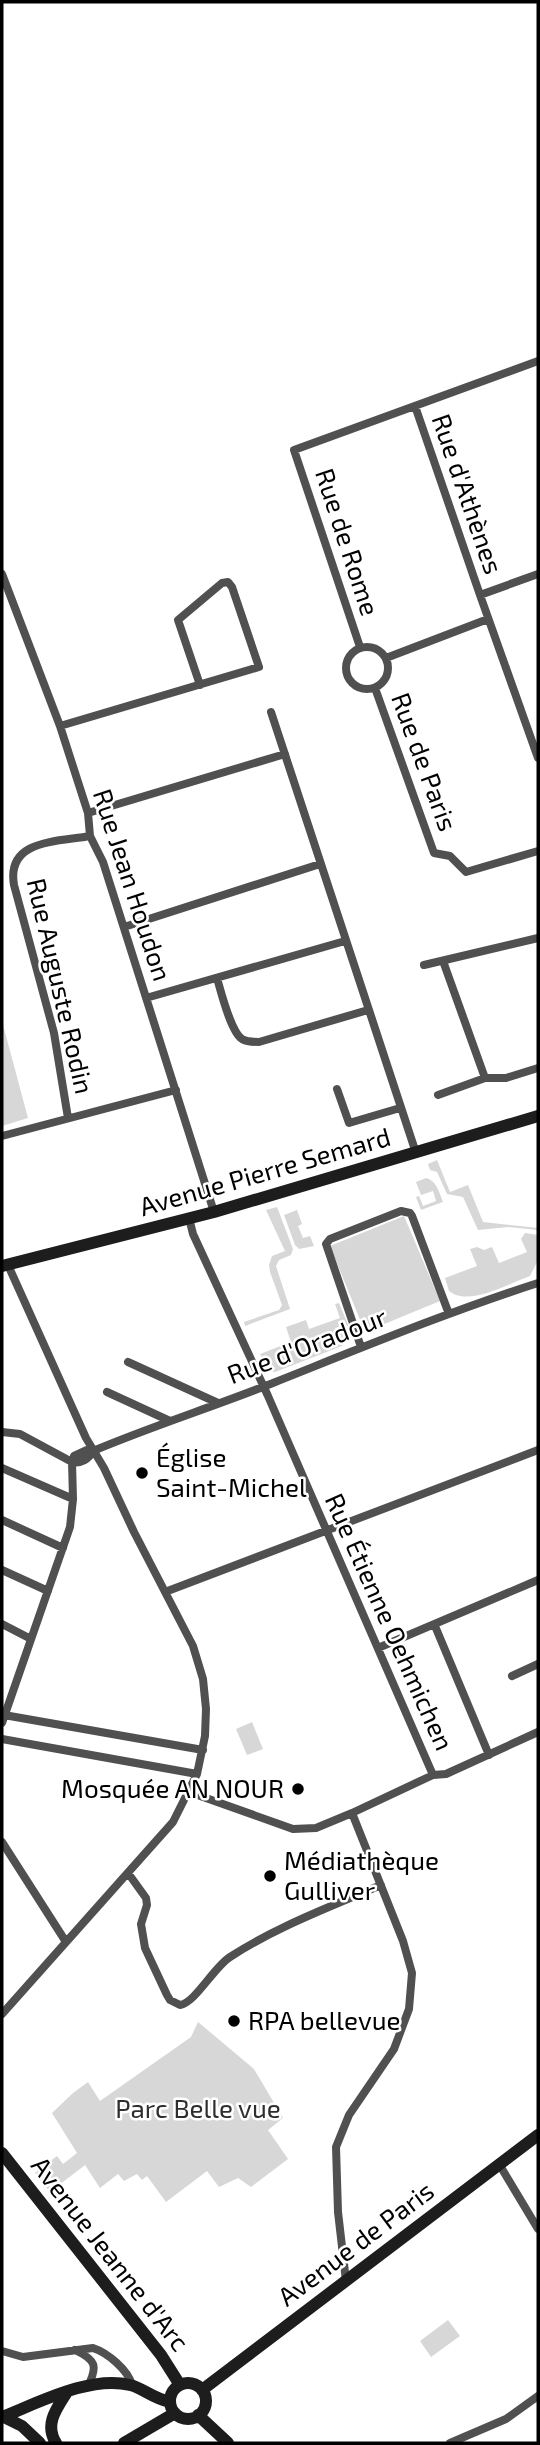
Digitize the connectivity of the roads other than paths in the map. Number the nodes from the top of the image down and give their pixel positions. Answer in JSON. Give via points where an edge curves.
{"nodes":[{"id":1,"x":538,"y":363,"type":"edge"},
{"id":2,"x":415,"y":406,"type":"junction"},
{"id":3,"x":2,"y":574,"type":"edge"},
{"id":4,"x":538,"y":574,"type":"edge"},
{"id":5,"x":480,"y":595,"type":"junction"},
{"id":6,"x":488,"y":619,"type":"junction"},
{"id":7,"x":360,"y":647,"type":"junction"},
{"id":8,"x":386,"y":658,"type":"junction"},
{"id":9,"x":200,"y":685,"type":"junction"},
{"id":10,"x":375,"y":688,"type":"junction"},
{"id":11,"x":271,"y":712,"type":"dead end"},
{"id":12,"x":60,"y":726,"type":"junction"},
{"id":13,"x":285,"y":754,"type":"junction"},
{"id":14,"x":538,"y":758,"type":"edge"},
{"id":15,"x":88,"y":813,"type":"junction"},
{"id":16,"x":90,"y":836,"type":"junction"},
{"id":17,"x":538,"y":851,"type":"edge"},
{"id":18,"x":320,"y":864,"type":"junction"},
{"id":19,"x":124,"y":927,"type":"junction"},
{"id":20,"x":538,"y":938,"type":"edge"},
{"id":21,"x":345,"y":940,"type":"junction"},
{"id":22,"x":443,"y":961,"type":"junction"},
{"id":23,"x":425,"y":965,"type":"dead end"},
{"id":24,"x":217,"y":978,"type":"junction"},
{"id":25,"x":146,"y":998,"type":"junction"},
{"id":26,"x":368,"y":1010,"type":"junction"},
{"id":27,"x":538,"y":1068,"type":"edge"},
{"id":28,"x":485,"y":1078,"type":"junction"},
{"id":29,"x":337,"y":1089,"type":"dead end"},
{"id":30,"x":176,"y":1090,"type":"junction"},
{"id":31,"x":438,"y":1095,"type":"dead end"},
{"id":32,"x":400,"y":1108,"type":"junction"},
{"id":33,"x":538,"y":1116,"type":"edge"},
{"id":34,"x":68,"y":1118,"type":"junction"},
{"id":35,"x":2,"y":1136,"type":"edge"},
{"id":36,"x":416,"y":1153,"type":"junction"},
{"id":37,"x":214,"y":1212,"type":"junction"},
{"id":38,"x":189,"y":1218,"type":"junction"},
{"id":39,"x":5,"y":1265,"type":"edge"},
{"id":40,"x":538,"y":1283,"type":"edge"},
{"id":41,"x":449,"y":1314,"type":"junction"},
{"id":42,"x":361,"y":1347,"type":"junction"},
{"id":43,"x":128,"y":1362,"type":"dead end"},
{"id":44,"x":263,"y":1387,"type":"junction"},
{"id":45,"x":107,"y":1392,"type":"dead end"},
{"id":46,"x":218,"y":1403,"type":"junction"},
{"id":47,"x":170,"y":1421,"type":"junction"},
{"id":48,"x":2,"y":1433,"type":"edge"},
{"id":49,"x":538,"y":1450,"type":"edge"},
{"id":50,"x":93,"y":1451,"type":"junction"},
{"id":51,"x":72,"y":1462,"type":"junction"},
{"id":52,"x":2,"y":1468,"type":"edge"},
{"id":53,"x":73,"y":1500,"type":"junction"},
{"id":54,"x":2,"y":1520,"type":"edge"},
{"id":55,"x":327,"y":1532,"type":"junction"},
{"id":56,"x":63,"y":1548,"type":"junction"},
{"id":57,"x":2,"y":1570,"type":"edge"},
{"id":58,"x":538,"y":1580,"type":"edge"},
{"id":59,"x":48,"y":1591,"type":"junction"},
{"id":60,"x":165,"y":1592,"type":"junction"},
{"id":61,"x":2,"y":1624,"type":"edge"},
{"id":62,"x":435,"y":1626,"type":"junction"},
{"id":63,"x":31,"y":1639,"type":"junction"},
{"id":64,"x":378,"y":1648,"type":"junction"},
{"id":65,"x":538,"y":1664,"type":"edge"},
{"id":66,"x":512,"y":1676,"type":"dead end"},
{"id":67,"x":3,"y":1719,"type":"edge"},
{"id":68,"x":538,"y":1732,"type":"edge"},
{"id":69,"x":2,"y":1740,"type":"edge"},
{"id":70,"x":203,"y":1750,"type":"junction"},
{"id":71,"x":489,"y":1755,"type":"junction"},
{"id":72,"x":197,"y":1774,"type":"junction"},
{"id":73,"x":433,"y":1775,"type":"junction"},
{"id":74,"x":189,"y":1792,"type":"junction"},
{"id":75,"x":352,"y":1813,"type":"junction"},
{"id":76,"x":2,"y":1842,"type":"edge"},
{"id":77,"x":128,"y":1873,"type":"junction"},
{"id":78,"x":381,"y":1885,"type":"junction"},
{"id":79,"x":66,"y":1942,"type":"junction"},
{"id":80,"x":2,"y":2014,"type":"edge"},
{"id":81,"x":538,"y":2134,"type":"edge"},
{"id":82,"x":2,"y":2153,"type":"edge"},
{"id":83,"x":499,"y":2164,"type":"junction"},
{"id":84,"x":538,"y":2229,"type":"edge"},
{"id":85,"x":346,"y":2281,"type":"junction"},
{"id":86,"x":75,"y":2350,"type":"junction"},
{"id":87,"x":2,"y":2351,"type":"edge"},
{"id":88,"x":132,"y":2385,"type":"junction"},
{"id":89,"x":180,"y":2385,"type":"junction"},
{"id":90,"x":88,"y":2386,"type":"junction"},
{"id":91,"x":202,"y":2390,"type":"junction"},
{"id":92,"x":68,"y":2391,"type":"junction"},
{"id":93,"x":538,"y":2396,"type":"edge"},
{"id":94,"x":173,"y":2407,"type":"junction"},
{"id":95,"x":198,"y":2415,"type":"junction"},
{"id":96,"x":2,"y":2417,"type":"edge"},
{"id":97,"x":32,"y":2439,"type":"edge"},
{"id":98,"x":40,"y":2443,"type":"edge"},
{"id":99,"x":56,"y":2443,"type":"edge"},
{"id":100,"x":124,"y":2443,"type":"edge"},
{"id":101,"x":228,"y":2443,"type":"edge"},
{"id":102,"x":450,"y":2443,"type":"edge"}],
"edges":[{"from":1,"to":2,"type":"street"},
{"from":2,"to":5,"type":"street","name":"Rue d'Athènes"},
{"from":2,"to":7,"type":"street","name":"Rue de Rome","via":[[294,450]]},
{"from":3,"to":12,"type":"street","name":"Rue Jean Houdon"},
{"from":4,"to":5,"type":"street"},
{"from":5,"to":6,"type":"street","name":"Rue d'Athènes"},
{"from":6,"to":8,"type":"street"},
{"from":6,"to":14,"type":"street","name":"Rue d'Athènes"},
{"from":7,"to":8,"type":"street","via":[[375,648]]},
{"from":7,"to":10,"type":"street","via":[[349,657],[346,672],[356,687]]},
{"from":8,"to":10,"type":"street","via":[[387,674]]},
{"from":9,"to":9,"type":"street","via":[[178,620],[228,582],[259,667]]},
{"from":9,"to":12,"type":"street"},
{"from":10,"to":17,"type":"street","name":"Rue de Paris","via":[[434,853],[450,856],[466,872]]},
{"from":11,"to":13,"type":"street"},
{"from":12,"to":15,"type":"street","name":"Rue Jean Houdon"},
{"from":13,"to":15,"type":"street"},
{"from":13,"to":18,"type":"street"},
{"from":15,"to":16,"type":"street","name":"Rue Jean Houdon"},
{"from":16,"to":19,"type":"street","name":"Rue Jean Houdon"},
{"from":16,"to":34,"type":"street","name":"Rue Auguste Rodin","via":[[33,846],[18,856],[13,868],[54,1033]]},
{"from":18,"to":19,"type":"street"},
{"from":18,"to":21,"type":"street"},
{"from":19,"to":25,"type":"street","name":"Rue Jean Houdon"},
{"from":20,"to":22,"type":"street"},
{"from":21,"to":24,"type":"street"},
{"from":21,"to":26,"type":"street"},
{"from":22,"to":23,"type":"street"},
{"from":22,"to":28,"type":"street"},
{"from":24,"to":25,"type":"street"},
{"from":24,"to":26,"type":"street","via":[[235,1032],[250,1042]]},
{"from":25,"to":30,"type":"street","name":"Rue Jean Houdon"},
{"from":26,"to":32,"type":"street"},
{"from":27,"to":28,"type":"street","via":[[506,1078]]},
{"from":28,"to":31,"type":"street"},
{"from":29,"to":32,"type":"street","via":[[349,1123]]},
{"from":30,"to":34,"type":"street"},
{"from":30,"to":37,"type":"street","name":"Rue Jean Houdon"},
{"from":32,"to":36,"type":"street"},
{"from":33,"to":36,"type":"main road","name":"Avenue Pierre Semard"},
{"from":34,"to":35,"type":"street"},
{"from":36,"to":37,"type":"main road","name":"Avenue Pierre Semard"},
{"from":37,"to":38,"type":"main road","name":"Avenue Pierre Semard"},
{"from":38,"to":39,"type":"main road","name":"Avenue Pierre Semard"},
{"from":38,"to":44,"type":"street","name":"Rue Étienne Oehmichen"},
{"from":39,"to":50,"type":"street"},
{"from":40,"to":41,"type":"street","name":"Rue d'Oradour"},
{"from":41,"to":42,"type":"street","name":"Rue d'Oradour"},
{"from":41,"to":42,"type":"street","via":[[412,1216],[401,1211],[326,1244]]},
{"from":42,"to":44,"type":"street","name":"Rue d'Oradour"},
{"from":43,"to":46,"type":"street"},
{"from":44,"to":46,"type":"street","name":"Rue d'Oradour"},
{"from":44,"to":55,"type":"street","name":"Rue Étienne Oehmichen"},
{"from":45,"to":47,"type":"street"},
{"from":46,"to":47,"type":"street","name":"Rue d'Oradour"},
{"from":47,"to":50,"type":"street","name":"Rue d'Oradour"},
{"from":48,"to":51,"type":"street","via":[[20,1434]]},
{"from":49,"to":55,"type":"street"},
{"from":50,"to":51,"type":"street","name":"Rue d'Oradour","via":[[83,1461]]},
{"from":50,"to":60,"type":"street"},
{"from":51,"to":53,"type":"street"},
{"from":52,"to":53,"type":"street"},
{"from":53,"to":56,"type":"street"},
{"from":54,"to":56,"type":"street"},
{"from":55,"to":60,"type":"street"},
{"from":55,"to":64,"type":"street","name":"Rue Étienne Oehmichen"},
{"from":56,"to":59,"type":"street"},
{"from":57,"to":59,"type":"street"},
{"from":58,"to":62,"type":"street"},
{"from":59,"to":63,"type":"street"},
{"from":60,"to":70,"type":"street","via":[[193,1646],[203,1679]]},
{"from":61,"to":63,"type":"street"},
{"from":62,"to":64,"type":"street"},
{"from":62,"to":71,"type":"street"},
{"from":63,"to":67,"type":"street"},
{"from":64,"to":73,"type":"street","name":"Rue Étienne Oehmichen"},
{"from":65,"to":66,"type":"street"},
{"from":67,"to":70,"type":"street"},
{"from":68,"to":71,"type":"street"},
{"from":69,"to":72,"type":"street"},
{"from":70,"to":72,"type":"street"},
{"from":71,"to":73,"type":"street"},
{"from":72,"to":74,"type":"street"},
{"from":73,"to":75,"type":"street","name":"Rue Étienne Oehmichen"},
{"from":74,"to":75,"type":"street","name":"Rue Étienne Oehmichen","via":[[293,1829],[316,1828]]},
{"from":74,"to":77,"type":"street","via":[[173,1822]]},
{"from":75,"to":78,"type":"street"},
{"from":76,"to":79,"type":"street"},
{"from":77,"to":78,"type":"street","via":[[146,1898],[141,1924],[145,1948],[170,2000],[184,2004],[230,1957]]},
{"from":77,"to":79,"type":"street"},
{"from":78,"to":85,"type":"street","via":[[411,1973],[409,2008],[394,2049],[349,2115],[336,2147]]},
{"from":79,"to":80,"type":"street"},
{"from":81,"to":83,"type":"main road","name":"Avenue de Paris"},
{"from":82,"to":89,"type":"main road","name":"Avenue Jeanne d'Arc"},
{"from":83,"to":84,"type":"street"},
{"from":83,"to":85,"type":"main road","name":"Avenue de Paris"},
{"from":85,"to":91,"type":"main road","name":"Avenue de Paris"},
{"from":86,"to":87,"type":"street","via":[[23,2357]]},
{"from":86,"to":88,"type":"street","via":[[100,2350],[129,2375]]},
{"from":86,"to":90,"type":"street","via":[[90,2358],[94,2366]]},
{"from":88,"to":90,"type":"main road"},
{"from":88,"to":94,"type":"main road"},
{"from":89,"to":91,"type":"main road","via":[[192,2384]]},
{"from":89,"to":94,"type":"main road","via":[[173,2392]]},
{"from":90,"to":92,"type":"main road"},
{"from":91,"to":95,"type":"main road","via":[[205,2406]]},
{"from":92,"to":96,"type":"main road"},
{"from":92,"to":99,"type":"main road","via":[[51,2420]]},
{"from":93,"to":102,"type":"street","via":[[506,2419]]},
{"from":94,"to":95,"type":"main road","via":[[186,2418]]},
{"from":94,"to":100,"type":"main road"},
{"from":95,"to":101,"type":"main road"},
{"from":96,"to":97,"type":"main road","via":[[22,2426]]},
{"from":97,"to":98,"type":"main road"}]}
